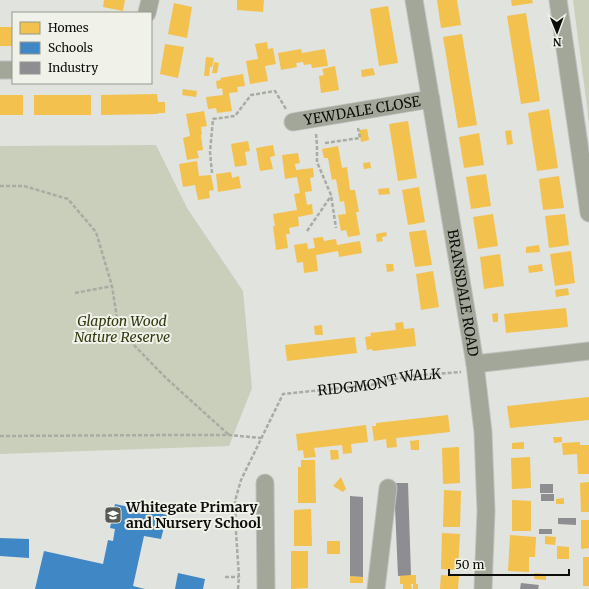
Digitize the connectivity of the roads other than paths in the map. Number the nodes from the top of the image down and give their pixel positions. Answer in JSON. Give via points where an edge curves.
{"nodes":[{"id":1,"x":150,"y":0,"type":"edge"},
{"id":2,"x":414,"y":0,"type":"edge"},
{"id":3,"x":558,"y":0,"type":"edge"},
{"id":4,"x":147,"y":12,"type":"edge"},
{"id":5,"x":0,"y":70,"type":"edge"},
{"id":6,"x":12,"y":70,"type":"edge"},
{"id":7,"x":431,"y":99,"type":"junction"},
{"id":8,"x":293,"y":122,"type":"road end"},
{"id":9,"x":589,"y":213,"type":"edge"},
{"id":10,"x":589,"y":351,"type":"edge"},
{"id":11,"x":475,"y":368,"type":"junction"},
{"id":12,"x":388,"y":488,"type":"dead end"},
{"id":13,"x":270,"y":493,"type":"dead end"},
{"id":14,"x":266,"y":589,"type":"edge"},
{"id":15,"x":376,"y":589,"type":"edge"},
{"id":16,"x":483,"y":589,"type":"edge"}],
"edges":[{"from":1,"to":4,"type":"street"},
{"from":2,"to":7,"type":"street","name":"BRANSDALE ROAD"},
{"from":3,"to":9,"type":"street"},
{"from":5,"to":6,"type":"street"},
{"from":7,"to":8,"type":"street","name":"YEWDALE CLOSE"},
{"from":7,"to":11,"type":"street","name":"BRANSDALE ROAD"},
{"from":10,"to":11,"type":"street"},
{"from":11,"to":16,"type":"street","name":"BRANSDALE ROAD","via":[[483,432],[486,511]]},
{"from":12,"to":15,"type":"street"},
{"from":13,"to":14,"type":"street"}]}
